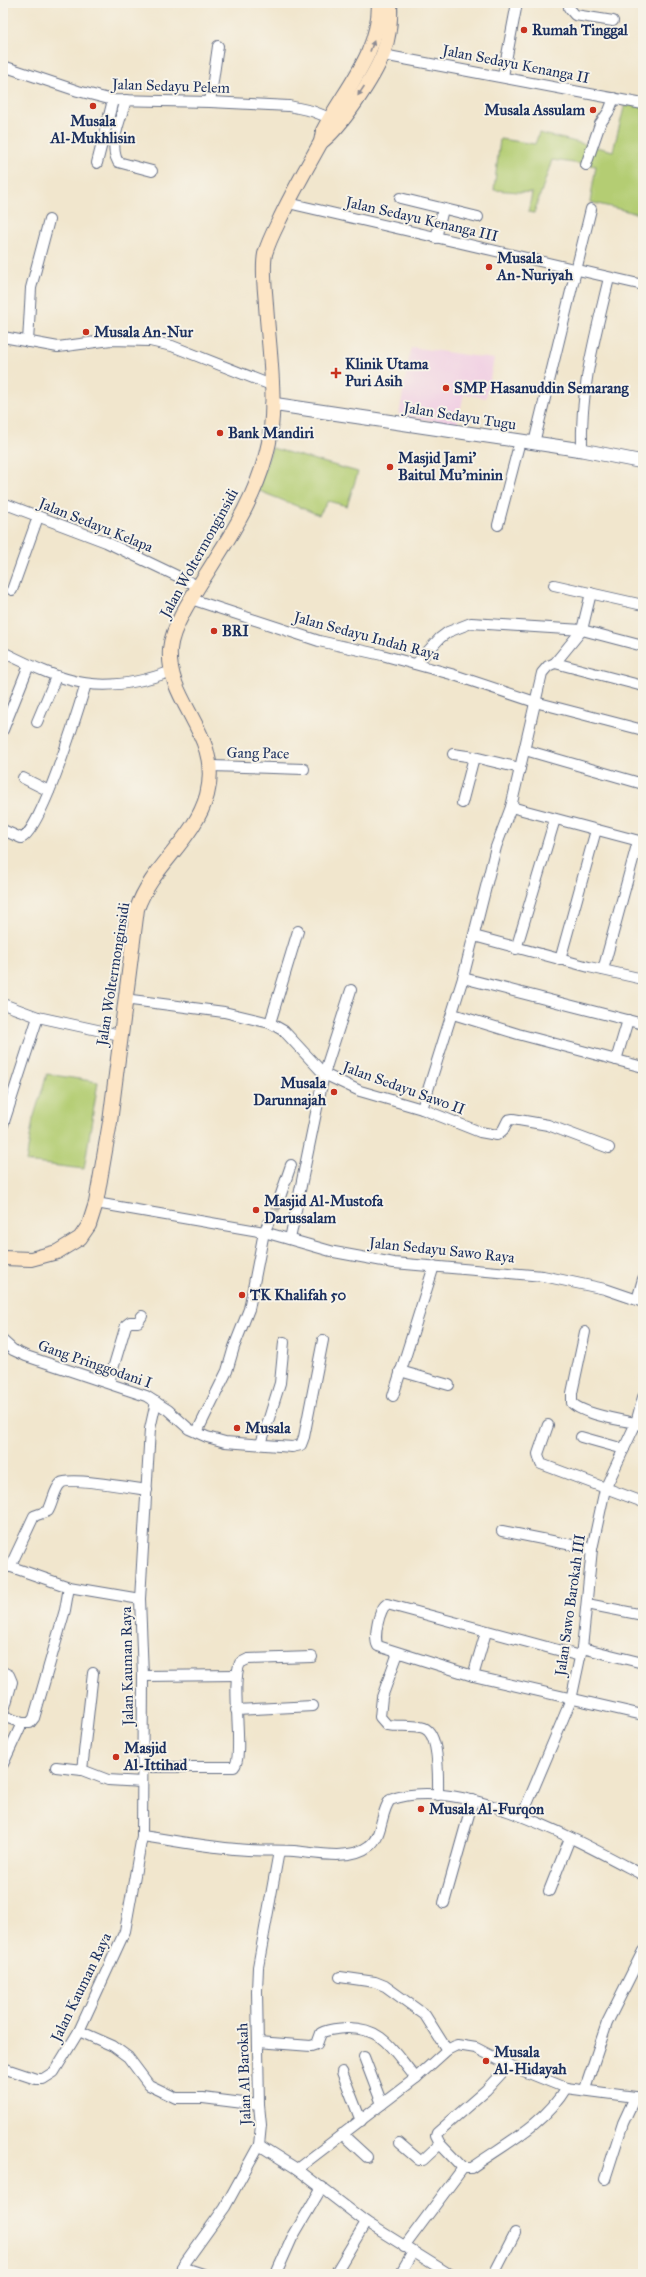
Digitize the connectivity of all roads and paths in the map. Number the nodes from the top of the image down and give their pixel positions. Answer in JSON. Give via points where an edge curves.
{"nodes":[{"id":1,"x":379,"y":3,"type":"edge"},
{"id":2,"x":390,"y":3,"type":"edge"},
{"id":3,"x":517,"y":3,"type":"edge"},
{"id":4,"x":569,"y":3,"type":"edge"},
{"id":5,"x":385,"y":18,"type":"junction"},
{"id":6,"x":613,"y":21,"type":"dead end"},
{"id":7,"x":218,"y":46,"type":"dead end"},
{"id":8,"x":383,"y":55,"type":"junction"},
{"id":9,"x":3,"y":66,"type":"edge"},
{"id":10,"x":367,"y":71,"type":"junction"},
{"id":11,"x":503,"y":76,"type":"junction"},
{"id":12,"x":614,"y":98,"type":"junction"},
{"id":13,"x":113,"y":100,"type":"junction"},
{"id":14,"x":126,"y":100,"type":"junction"},
{"id":15,"x":210,"y":102,"type":"junction"},
{"id":16,"x":643,"y":104,"type":"edge"},
{"id":17,"x":336,"y":120,"type":"junction"},
{"id":18,"x":97,"y":163,"type":"dead end"},
{"id":19,"x":586,"y":165,"type":"dead end"},
{"id":20,"x":152,"y":171,"type":"dead end"},
{"id":21,"x":400,"y":198,"type":"dead end"},
{"id":22,"x":288,"y":203,"type":"junction"},
{"id":23,"x":443,"y":209,"type":"junction"},
{"id":24,"x":591,"y":209,"type":"dead end"},
{"id":25,"x":478,"y":217,"type":"dead end"},
{"id":26,"x":49,"y":220,"type":"dead end"},
{"id":27,"x":436,"y":238,"type":"junction"},
{"id":28,"x":576,"y":270,"type":"junction"},
{"id":29,"x":609,"y":278,"type":"junction"},
{"id":30,"x":643,"y":285,"type":"edge"},
{"id":31,"x":4,"y":340,"type":"edge"},
{"id":32,"x":28,"y":342,"type":"junction"},
{"id":33,"x":271,"y":385,"type":"junction"},
{"id":34,"x":272,"y":404,"type":"junction"},
{"id":35,"x":520,"y":441,"type":"junction"},
{"id":36,"x":534,"y":443,"type":"junction"},
{"id":37,"x":582,"y":450,"type":"junction"},
{"id":38,"x":643,"y":462,"type":"edge"},
{"id":39,"x":3,"y":503,"type":"edge"},
{"id":40,"x":38,"y":517,"type":"junction"},
{"id":41,"x":498,"y":526,"type":"dead end"},
{"id":42,"x":554,"y":585,"type":"dead end"},
{"id":43,"x":12,"y":590,"type":"dead end"},
{"id":44,"x":195,"y":592,"type":"junction"},
{"id":45,"x":591,"y":593,"type":"junction"},
{"id":46,"x":643,"y":606,"type":"edge"},
{"id":47,"x":582,"y":630,"type":"junction"},
{"id":48,"x":643,"y":646,"type":"edge"},
{"id":49,"x":3,"y":652,"type":"edge"},
{"id":50,"x":555,"y":663,"type":"junction"},
{"id":51,"x":416,"y":664,"type":"junction"},
{"id":52,"x":29,"y":665,"type":"junction"},
{"id":53,"x":172,"y":671,"type":"junction"},
{"id":54,"x":56,"y":677,"type":"junction"},
{"id":55,"x":86,"y":684,"type":"junction"},
{"id":56,"x":643,"y":686,"type":"edge"},
{"id":57,"x":535,"y":702,"type":"junction"},
{"id":58,"x":37,"y":722,"type":"dead end"},
{"id":59,"x":3,"y":730,"type":"edge"},
{"id":60,"x":643,"y":730,"type":"edge"},
{"id":61,"x":525,"y":750,"type":"junction"},
{"id":62,"x":453,"y":754,"type":"dead end"},
{"id":63,"x":474,"y":757,"type":"junction"},
{"id":64,"x":211,"y":766,"type":"junction"},
{"id":65,"x":304,"y":768,"type":"dead end"},
{"id":66,"x":520,"y":768,"type":"junction"},
{"id":67,"x":23,"y":778,"type":"dead end"},
{"id":68,"x":643,"y":784,"type":"edge"},
{"id":69,"x":49,"y":791,"type":"junction"},
{"id":70,"x":462,"y":804,"type":"dead end"},
{"id":71,"x":511,"y":807,"type":"junction"},
{"id":72,"x":555,"y":819,"type":"junction"},
{"id":73,"x":3,"y":830,"type":"edge"},
{"id":74,"x":596,"y":830,"type":"junction"},
{"id":75,"x":640,"y":842,"type":"edge"},
{"id":76,"x":298,"y":931,"type":"dead end"},
{"id":77,"x":474,"y":936,"type":"junction"},
{"id":78,"x":516,"y":949,"type":"junction"},
{"id":79,"x":560,"y":960,"type":"junction"},
{"id":80,"x":603,"y":970,"type":"junction"},
{"id":81,"x":463,"y":978,"type":"junction"},
{"id":82,"x":643,"y":979,"type":"edge"},
{"id":83,"x":352,"y":990,"type":"dead end"},
{"id":84,"x":124,"y":999,"type":"junction"},
{"id":85,"x":3,"y":1004,"type":"edge"},
{"id":86,"x":453,"y":1014,"type":"junction"},
{"id":87,"x":38,"y":1017,"type":"junction"},
{"id":88,"x":628,"y":1020,"type":"junction"},
{"id":89,"x":270,"y":1024,"type":"junction"},
{"id":90,"x":643,"y":1024,"type":"edge"},
{"id":91,"x":120,"y":1035,"type":"junction"},
{"id":92,"x":616,"y":1060,"type":"junction"},
{"id":93,"x":643,"y":1067,"type":"edge"},
{"id":94,"x":324,"y":1074,"type":"junction"},
{"id":95,"x":422,"y":1109,"type":"junction"},
{"id":96,"x":3,"y":1125,"type":"edge"},
{"id":97,"x":610,"y":1148,"type":"dead end"},
{"id":98,"x":291,"y":1165,"type":"dead end"},
{"id":99,"x":96,"y":1203,"type":"junction"},
{"id":100,"x":278,"y":1203,"type":"tunnel mouth"},
{"id":101,"x":266,"y":1228,"type":"junction"},
{"id":102,"x":290,"y":1239,"type":"junction"},
{"id":103,"x":3,"y":1258,"type":"edge"},
{"id":104,"x":434,"y":1266,"type":"junction"},
{"id":105,"x":643,"y":1279,"type":"edge"},
{"id":106,"x":640,"y":1302,"type":"edge"},
{"id":107,"x":142,"y":1316,"type":"dead end"},
{"id":108,"x":585,"y":1332,"type":"dead end"},
{"id":109,"x":323,"y":1340,"type":"dead end"},
{"id":110,"x":3,"y":1341,"type":"edge"},
{"id":111,"x":284,"y":1342,"type":"dead end"},
{"id":112,"x":400,"y":1371,"type":"junction"},
{"id":113,"x":109,"y":1382,"type":"junction"},
{"id":114,"x":449,"y":1385,"type":"dead end"},
{"id":115,"x":393,"y":1396,"type":"dead end"},
{"id":116,"x":643,"y":1397,"type":"edge"},
{"id":117,"x":156,"y":1402,"type":"junction"},
{"id":118,"x":636,"y":1423,"type":"junction"},
{"id":119,"x":548,"y":1425,"type":"dead end"},
{"id":120,"x":197,"y":1432,"type":"junction"},
{"id":121,"x":581,"y":1436,"type":"dead end"},
{"id":122,"x":261,"y":1444,"type":"junction"},
{"id":123,"x":624,"y":1449,"type":"junction"},
{"id":124,"x":605,"y":1489,"type":"junction"},
{"id":125,"x":147,"y":1490,"type":"junction"},
{"id":126,"x":643,"y":1502,"type":"edge"},
{"id":127,"x":502,"y":1531,"type":"dead end"},
{"id":128,"x":592,"y":1549,"type":"junction"},
{"id":129,"x":7,"y":1566,"type":"edge"},
{"id":130,"x":69,"y":1587,"type":"junction"},
{"id":131,"x":140,"y":1599,"type":"junction"},
{"id":132,"x":587,"y":1604,"type":"junction"},
{"id":133,"x":643,"y":1615,"type":"edge"},
{"id":134,"x":486,"y":1632,"type":"junction"},
{"id":135,"x":581,"y":1652,"type":"junction"},
{"id":136,"x":398,"y":1653,"type":"junction"},
{"id":137,"x":312,"y":1658,"type":"dead end"},
{"id":138,"x":643,"y":1663,"type":"edge"},
{"id":139,"x":3,"y":1672,"type":"edge"},
{"id":140,"x":94,"y":1673,"type":"dead end"},
{"id":141,"x":238,"y":1675,"type":"junction"},
{"id":142,"x":143,"y":1676,"type":"junction"},
{"id":143,"x":473,"y":1676,"type":"junction"},
{"id":144,"x":571,"y":1700,"type":"junction"},
{"id":145,"x":313,"y":1706,"type":"dead end"},
{"id":146,"x":236,"y":1710,"type":"junction"},
{"id":147,"x":3,"y":1715,"type":"edge"},
{"id":148,"x":643,"y":1715,"type":"edge"},
{"id":149,"x":22,"y":1723,"type":"junction"},
{"id":150,"x":3,"y":1764,"type":"edge"},
{"id":151,"x":56,"y":1767,"type":"dead end"},
{"id":152,"x":143,"y":1767,"type":"junction"},
{"id":153,"x":82,"y":1770,"type":"junction"},
{"id":154,"x":142,"y":1782,"type":"junction"},
{"id":155,"x":438,"y":1795,"type":"junction"},
{"id":156,"x":473,"y":1800,"type":"junction"},
{"id":157,"x":522,"y":1816,"type":"junction"},
{"id":158,"x":142,"y":1836,"type":"junction"},
{"id":159,"x":570,"y":1838,"type":"junction"},
{"id":160,"x":279,"y":1851,"type":"junction"},
{"id":161,"x":643,"y":1875,"type":"edge"},
{"id":162,"x":549,"y":1892,"type":"dead end"},
{"id":163,"x":444,"y":1903,"type":"dead end"},
{"id":164,"x":643,"y":1951,"type":"edge"},
{"id":165,"x":340,"y":1977,"type":"dead end"},
{"id":166,"x":80,"y":2031,"type":"junction"},
{"id":167,"x":258,"y":2042,"type":"junction"},
{"id":168,"x":447,"y":2050,"type":"junction"},
{"id":169,"x":364,"y":2056,"type":"dead end"},
{"id":170,"x":509,"y":2065,"type":"junction"},
{"id":171,"x":3,"y":2068,"type":"edge"},
{"id":172,"x":342,"y":2072,"type":"dead end"},
{"id":173,"x":416,"y":2078,"type":"junction"},
{"id":174,"x":566,"y":2088,"type":"junction"},
{"id":175,"x":586,"y":2089,"type":"junction"},
{"id":176,"x":639,"y":2098,"type":"edge"},
{"id":177,"x":382,"y":2104,"type":"junction"},
{"id":178,"x":259,"y":2105,"type":"junction"},
{"id":179,"x":361,"y":2121,"type":"junction"},
{"id":180,"x":342,"y":2134,"type":"junction"},
{"id":181,"x":400,"y":2143,"type":"dead end"},
{"id":182,"x":440,"y":2144,"type":"junction"},
{"id":183,"x":259,"y":2146,"type":"junction"},
{"id":184,"x":367,"y":2157,"type":"dead end"},
{"id":185,"x":463,"y":2168,"type":"junction"},
{"id":186,"x":297,"y":2169,"type":"junction"},
{"id":187,"x":605,"y":2179,"type":"dead end"},
{"id":188,"x":322,"y":2187,"type":"junction"},
{"id":189,"x":366,"y":2222,"type":"junction"},
{"id":190,"x":515,"y":2233,"type":"dead end"},
{"id":191,"x":408,"y":2249,"type":"junction"},
{"id":192,"x":181,"y":2271,"type":"edge"},
{"id":193,"x":203,"y":2274,"type":"edge"},
{"id":194,"x":276,"y":2274,"type":"edge"},
{"id":195,"x":335,"y":2274,"type":"edge"},
{"id":196,"x":400,"y":2274,"type":"edge"},
{"id":197,"x":449,"y":2274,"type":"edge"},
{"id":198,"x":494,"y":2274,"type":"edge"}],
"edges":[{"from":1,"to":5,"type":"main road","name":"Jalan Woltermonginsidi"},
{"from":2,"to":5,"type":"main road","name":"Jalan Woltermonginsidi"},
{"from":3,"to":11,"type":"street"},
{"from":4,"to":6,"type":"street","via":[[574,15]]},
{"from":5,"to":8,"type":"main road","name":"Jalan Woltermonginsidi"},
{"from":10,"to":5,"type":"main road","name":"Jalan Woltermonginsidi","one_way":true,"via":[[371,50]]},
{"from":7,"to":15,"type":"street"},
{"from":8,"to":10,"type":"main road","name":"Jalan Woltermonginsidi"},
{"from":8,"to":11,"type":"street","name":"Jalan Sedayu Kenanga II"},
{"from":9,"to":13,"type":"street","name":"Jalan Sedayu Pelem"},
{"from":10,"to":17,"type":"main road","name":"Jalan Woltermonginsidi"},
{"from":11,"to":12,"type":"street","name":"Jalan Sedayu Kenanga II"},
{"from":12,"to":16,"type":"street","name":"Jalan Sedayu Kenanga II"},
{"from":12,"to":19,"type":"street","via":[[600,124]]},
{"from":13,"to":14,"type":"street","name":"Jalan Sedayu Pelem"},
{"from":13,"to":18,"type":"street"},
{"from":14,"to":15,"type":"street","name":"Jalan Sedayu Pelem"},
{"from":14,"to":20,"type":"street","via":[[113,147],[114,156],[118,162]]},
{"from":15,"to":17,"type":"street","name":"Jalan Sedayu Pelem","via":[[289,106]]},
{"from":17,"to":22,"type":"main road","name":"Jalan Woltermonginsidi","via":[[332,134],[321,142]]},
{"from":21,"to":23,"type":"street"},
{"from":22,"to":27,"type":"street","name":"Jalan Sedayu Kenanga III"},
{"from":22,"to":33,"type":"main road","name":"Jalan Woltermonginsidi","via":[[265,255]]},
{"from":23,"to":25,"type":"street"},
{"from":23,"to":27,"type":"street"},
{"from":24,"to":28,"type":"street"},
{"from":26,"to":32,"type":"street","via":[[32,288]]},
{"from":27,"to":28,"type":"street","name":"Jalan Sedayu Kenanga III"},
{"from":28,"to":29,"type":"street","name":"Jalan Sedayu Kenanga III"},
{"from":28,"to":36,"type":"street"},
{"from":29,"to":30,"type":"street","name":"Jalan Sedayu Kenanga III"},
{"from":29,"to":37,"type":"street","via":[[587,368]]},
{"from":31,"to":32,"type":"street"},
{"from":32,"to":33,"type":"street","via":[[58,347],[111,340],[150,341],[172,346]]},
{"from":33,"to":34,"type":"main road","name":"Jalan Woltermonginsidi"},
{"from":34,"to":35,"type":"street","name":"Jalan Sedayu Tugu"},
{"from":34,"to":44,"type":"main road","name":"Jalan Woltermonginsidi","via":[[267,453],[255,486],[234,530]]},
{"from":35,"to":36,"type":"street","name":"Jalan Sedayu Tugu"},
{"from":35,"to":41,"type":"street"},
{"from":36,"to":37,"type":"street","name":"Jalan Sedayu Tugu"},
{"from":37,"to":38,"type":"street","name":"Jalan Sedayu Tugu"},
{"from":39,"to":40,"type":"street","name":"Jalan Sedayu Kelapa"},
{"from":40,"to":43,"type":"street"},
{"from":40,"to":44,"type":"street","name":"Jalan Sedayu Kelapa","via":[[106,542]]},
{"from":42,"to":45,"type":"street"},
{"from":44,"to":51,"type":"street","name":"Jalan Sedayu Indah Raya","via":[[319,641]]},
{"from":44,"to":53,"type":"main road","name":"Jalan Woltermonginsidi","via":[[172,636]]},
{"from":45,"to":46,"type":"street"},
{"from":45,"to":47,"type":"street"},
{"from":47,"to":48,"type":"street"},
{"from":47,"to":50,"type":"street"},
{"from":47,"to":51,"type":"street","via":[[470,623],[440,638]]},
{"from":49,"to":52,"type":"street"},
{"from":50,"to":56,"type":"street"},
{"from":50,"to":57,"type":"street","via":[[542,673]]},
{"from":51,"to":57,"type":"street","name":"Jalan Sedayu Indah Raya"},
{"from":52,"to":54,"type":"street"},
{"from":52,"to":59,"type":"street"},
{"from":53,"to":55,"type":"street","via":[[146,681],[102,686]]},
{"from":53,"to":64,"type":"main road","name":"Jalan Woltermonginsidi","via":[[179,692],[207,750]]},
{"from":54,"to":55,"type":"street"},
{"from":54,"to":58,"type":"street"},
{"from":55,"to":69,"type":"street"},
{"from":57,"to":60,"type":"street","name":"Jalan Sedayu Indah Raya"},
{"from":57,"to":61,"type":"street"},
{"from":61,"to":66,"type":"street"},
{"from":61,"to":68,"type":"street"},
{"from":62,"to":63,"type":"street"},
{"from":63,"to":66,"type":"street"},
{"from":63,"to":70,"type":"street"},
{"from":64,"to":65,"type":"street","name":"Gang Pace"},
{"from":64,"to":84,"type":"main road","name":"Jalan Woltermonginsidi","via":[[202,810],[140,899]]},
{"from":66,"to":71,"type":"street"},
{"from":67,"to":69,"type":"street"},
{"from":69,"to":73,"type":"street","via":[[27,836],[17,838]]},
{"from":71,"to":72,"type":"street"},
{"from":71,"to":77,"type":"street","via":[[489,873]]},
{"from":72,"to":74,"type":"street"},
{"from":72,"to":78,"type":"street"},
{"from":74,"to":75,"type":"street"},
{"from":74,"to":79,"type":"street"},
{"from":75,"to":80,"type":"street"},
{"from":76,"to":89,"type":"street"},
{"from":77,"to":78,"type":"street"},
{"from":77,"to":81,"type":"street"},
{"from":78,"to":79,"type":"street"},
{"from":79,"to":80,"type":"street"},
{"from":80,"to":82,"type":"street"},
{"from":81,"to":86,"type":"street"},
{"from":81,"to":88,"type":"street"},
{"from":83,"to":94,"type":"street"},
{"from":84,"to":89,"type":"street","name":"Jalan Sedayu Sawo II","via":[[224,1012]]},
{"from":84,"to":91,"type":"main road","name":"Jalan Woltermonginsidi"},
{"from":85,"to":87,"type":"street"},
{"from":86,"to":92,"type":"street"},
{"from":86,"to":95,"type":"street"},
{"from":87,"to":91,"type":"street"},
{"from":87,"to":96,"type":"street"},
{"from":88,"to":90,"type":"street"},
{"from":88,"to":92,"type":"street"},
{"from":89,"to":94,"type":"street","name":"Jalan Sedayu Sawo II","via":[[284,1031]]},
{"from":91,"to":99,"type":"main road","name":"Jalan Woltermonginsidi","via":[[110,1122]]},
{"from":92,"to":93,"type":"street"},
{"from":94,"to":95,"type":"street","name":"Jalan Sedayu Sawo II","via":[[360,1090]]},
{"from":94,"to":102,"type":"street"},
{"from":95,"to":97,"type":"street","name":"Jalan Sedayu Sawo II","via":[[488,1134],[500,1134],[508,1120],[512,1119],[548,1124]]},
{"from":98,"to":100,"type":"street"},
{"from":99,"to":101,"type":"street","name":"Jalan Sedayu Sawo Raya"},
{"from":99,"to":103,"type":"main road","name":"Jalan Woltermonginsidi","via":[[89,1225],[68,1247],[42,1258]]},
{"from":101,"to":102,"type":"street","name":"Jalan Sedayu Sawo Raya"},
{"from":101,"to":120,"type":"street","via":[[249,1309],[227,1371]]},
{"from":102,"to":104,"type":"street","name":"Jalan Sedayu Sawo Raya","via":[[394,1263]]},
{"from":104,"to":106,"type":"street","name":"Jalan Sedayu Sawo Raya","via":[[543,1276],[605,1289]]},
{"from":104,"to":112,"type":"street"},
{"from":105,"to":106,"type":"street"},
{"from":107,"to":113,"type":"street","via":[[138,1322],[126,1325]]},
{"from":108,"to":118,"type":"street","via":[[572,1403],[597,1414]]},
{"from":109,"to":122,"type":"street","name":"Gang Pringgodani I","via":[[302,1443],[292,1447]]},
{"from":110,"to":113,"type":"street","name":"Gang Pringgodani I","via":[[13,1350],[26,1356]]},
{"from":111,"to":122,"type":"street","via":[[280,1383]]},
{"from":112,"to":114,"type":"street"},
{"from":112,"to":115,"type":"street"},
{"from":113,"to":117,"type":"street","name":"Gang Pringgodani I"},
{"from":116,"to":118,"type":"street","name":"Jalan Sawo Barokah III"},
{"from":117,"to":120,"type":"street","name":"Gang Pringgodani I"},
{"from":117,"to":125,"type":"street","name":"Jalan Kauman Raya","via":[[150,1429]]},
{"from":118,"to":123,"type":"street","name":"Jalan Sawo Barokah III"},
{"from":119,"to":124,"type":"street","via":[[538,1454],[541,1464]]},
{"from":120,"to":122,"type":"street","name":"Gang Pringgodani I","via":[[225,1442]]},
{"from":121,"to":123,"type":"street"},
{"from":123,"to":124,"type":"street","name":"Jalan Sawo Barokah III"},
{"from":124,"to":126,"type":"street"},
{"from":124,"to":128,"type":"street","name":"Jalan Sawo Barokah III"},
{"from":125,"to":129,"type":"street","via":[[77,1480],[59,1484],[48,1512],[34,1516]]},
{"from":125,"to":131,"type":"street","name":"Jalan Kauman Raya"},
{"from":127,"to":128,"type":"street"},
{"from":128,"to":132,"type":"street","name":"Jalan Sawo Barokah III"},
{"from":129,"to":130,"type":"street"},
{"from":130,"to":131,"type":"street"},
{"from":130,"to":149,"type":"street","via":[[65,1610],[34,1718],[30,1723]]},
{"from":131,"to":142,"type":"street","name":"Jalan Kauman Raya"},
{"from":132,"to":133,"type":"street"},
{"from":132,"to":135,"type":"street","name":"Jalan Sawo Barokah III"},
{"from":134,"to":135,"type":"street"},
{"from":134,"to":136,"type":"street","via":[[385,1605],[376,1632],[376,1641],[378,1646]]},
{"from":134,"to":143,"type":"street"},
{"from":135,"to":138,"type":"street"},
{"from":135,"to":144,"type":"street","name":"Jalan Sawo Barokah III"},
{"from":136,"to":143,"type":"street"},
{"from":136,"to":155,"type":"street","via":[[382,1697],[380,1717],[387,1725],[423,1727],[431,1734],[436,1753]]},
{"from":137,"to":141,"type":"street","via":[[248,1659],[240,1663]]},
{"from":139,"to":147,"type":"street","via":[[9,1675],[12,1682]]},
{"from":140,"to":153,"type":"street"},
{"from":141,"to":142,"type":"street"},
{"from":141,"to":146,"type":"street"},
{"from":142,"to":152,"type":"street","name":"Jalan Kauman Raya"},
{"from":143,"to":144,"type":"street"},
{"from":144,"to":148,"type":"street"},
{"from":144,"to":157,"type":"street","name":"Jalan Sawo Barokah III"},
{"from":145,"to":146,"type":"street"},
{"from":146,"to":152,"type":"street","via":[[238,1759],[234,1767]]},
{"from":147,"to":149,"type":"street"},
{"from":149,"to":150,"type":"street"},
{"from":151,"to":153,"type":"street"},
{"from":152,"to":154,"type":"street","name":"Jalan Kauman Raya"},
{"from":153,"to":154,"type":"street","via":[[108,1780]]},
{"from":154,"to":158,"type":"street","name":"Jalan Kauman Raya"},
{"from":155,"to":156,"type":"street"},
{"from":155,"to":160,"type":"street","via":[[409,1795],[390,1800],[382,1812],[377,1836],[362,1850],[317,1854]]},
{"from":156,"to":157,"type":"street"},
{"from":156,"to":163,"type":"street"},
{"from":157,"to":159,"type":"street"},
{"from":158,"to":160,"type":"street","via":[[248,1850]]},
{"from":158,"to":166,"type":"street","name":"Jalan Kauman Raya","via":[[125,1931]]},
{"from":159,"to":161,"type":"street"},
{"from":159,"to":162,"type":"street"},
{"from":160,"to":167,"type":"street","name":"Jalan Al Barokah","via":[[258,1967]]},
{"from":164,"to":175,"type":"street","via":[[607,2023]]},
{"from":165,"to":168,"type":"street","via":[[385,1986],[425,2015]]},
{"from":166,"to":171,"type":"street","name":"Jalan Kauman Raya","via":[[49,2077],[36,2079]]},
{"from":166,"to":178,"type":"street","via":[[113,2046],[128,2058],[149,2085],[176,2098],[203,2098]]},
{"from":167,"to":173,"type":"street","via":[[311,2046],[317,2044],[321,2033],[330,2030],[354,2028],[370,2031],[382,2038]]},
{"from":167,"to":178,"type":"street","name":"Jalan Al Barokah"},
{"from":168,"to":170,"type":"street","via":[[457,2045],[468,2045]]},
{"from":168,"to":173,"type":"street"},
{"from":169,"to":177,"type":"street"},
{"from":170,"to":174,"type":"street"},
{"from":170,"to":182,"type":"street","via":[[486,2090],[437,2133]]},
{"from":172,"to":179,"type":"street"},
{"from":173,"to":177,"type":"street"},
{"from":174,"to":175,"type":"street"},
{"from":174,"to":185,"type":"street","via":[[557,2103],[532,2126],[471,2168]]},
{"from":175,"to":176,"type":"street"},
{"from":176,"to":187,"type":"street","via":[[623,2123]]},
{"from":177,"to":179,"type":"street"},
{"from":178,"to":183,"type":"street","name":"Jalan Al Barokah"},
{"from":179,"to":180,"type":"street"},
{"from":180,"to":184,"type":"street"},
{"from":180,"to":186,"type":"street"},
{"from":181,"to":182,"type":"street","via":[[419,2160]]},
{"from":182,"to":185,"type":"street"},
{"from":183,"to":186,"type":"street"},
{"from":183,"to":192,"type":"street","name":"Jalan Al Barokah","via":[[225,2207]]},
{"from":185,"to":191,"type":"street"},
{"from":186,"to":188,"type":"street"},
{"from":188,"to":189,"type":"street"},
{"from":188,"to":194,"type":"street","via":[[296,2231]]},
{"from":189,"to":191,"type":"street"},
{"from":189,"to":195,"type":"street"},
{"from":190,"to":198,"type":"street"},
{"from":191,"to":196,"type":"street"},
{"from":191,"to":197,"type":"street"},
{"from":192,"to":193,"type":"street"}]}
